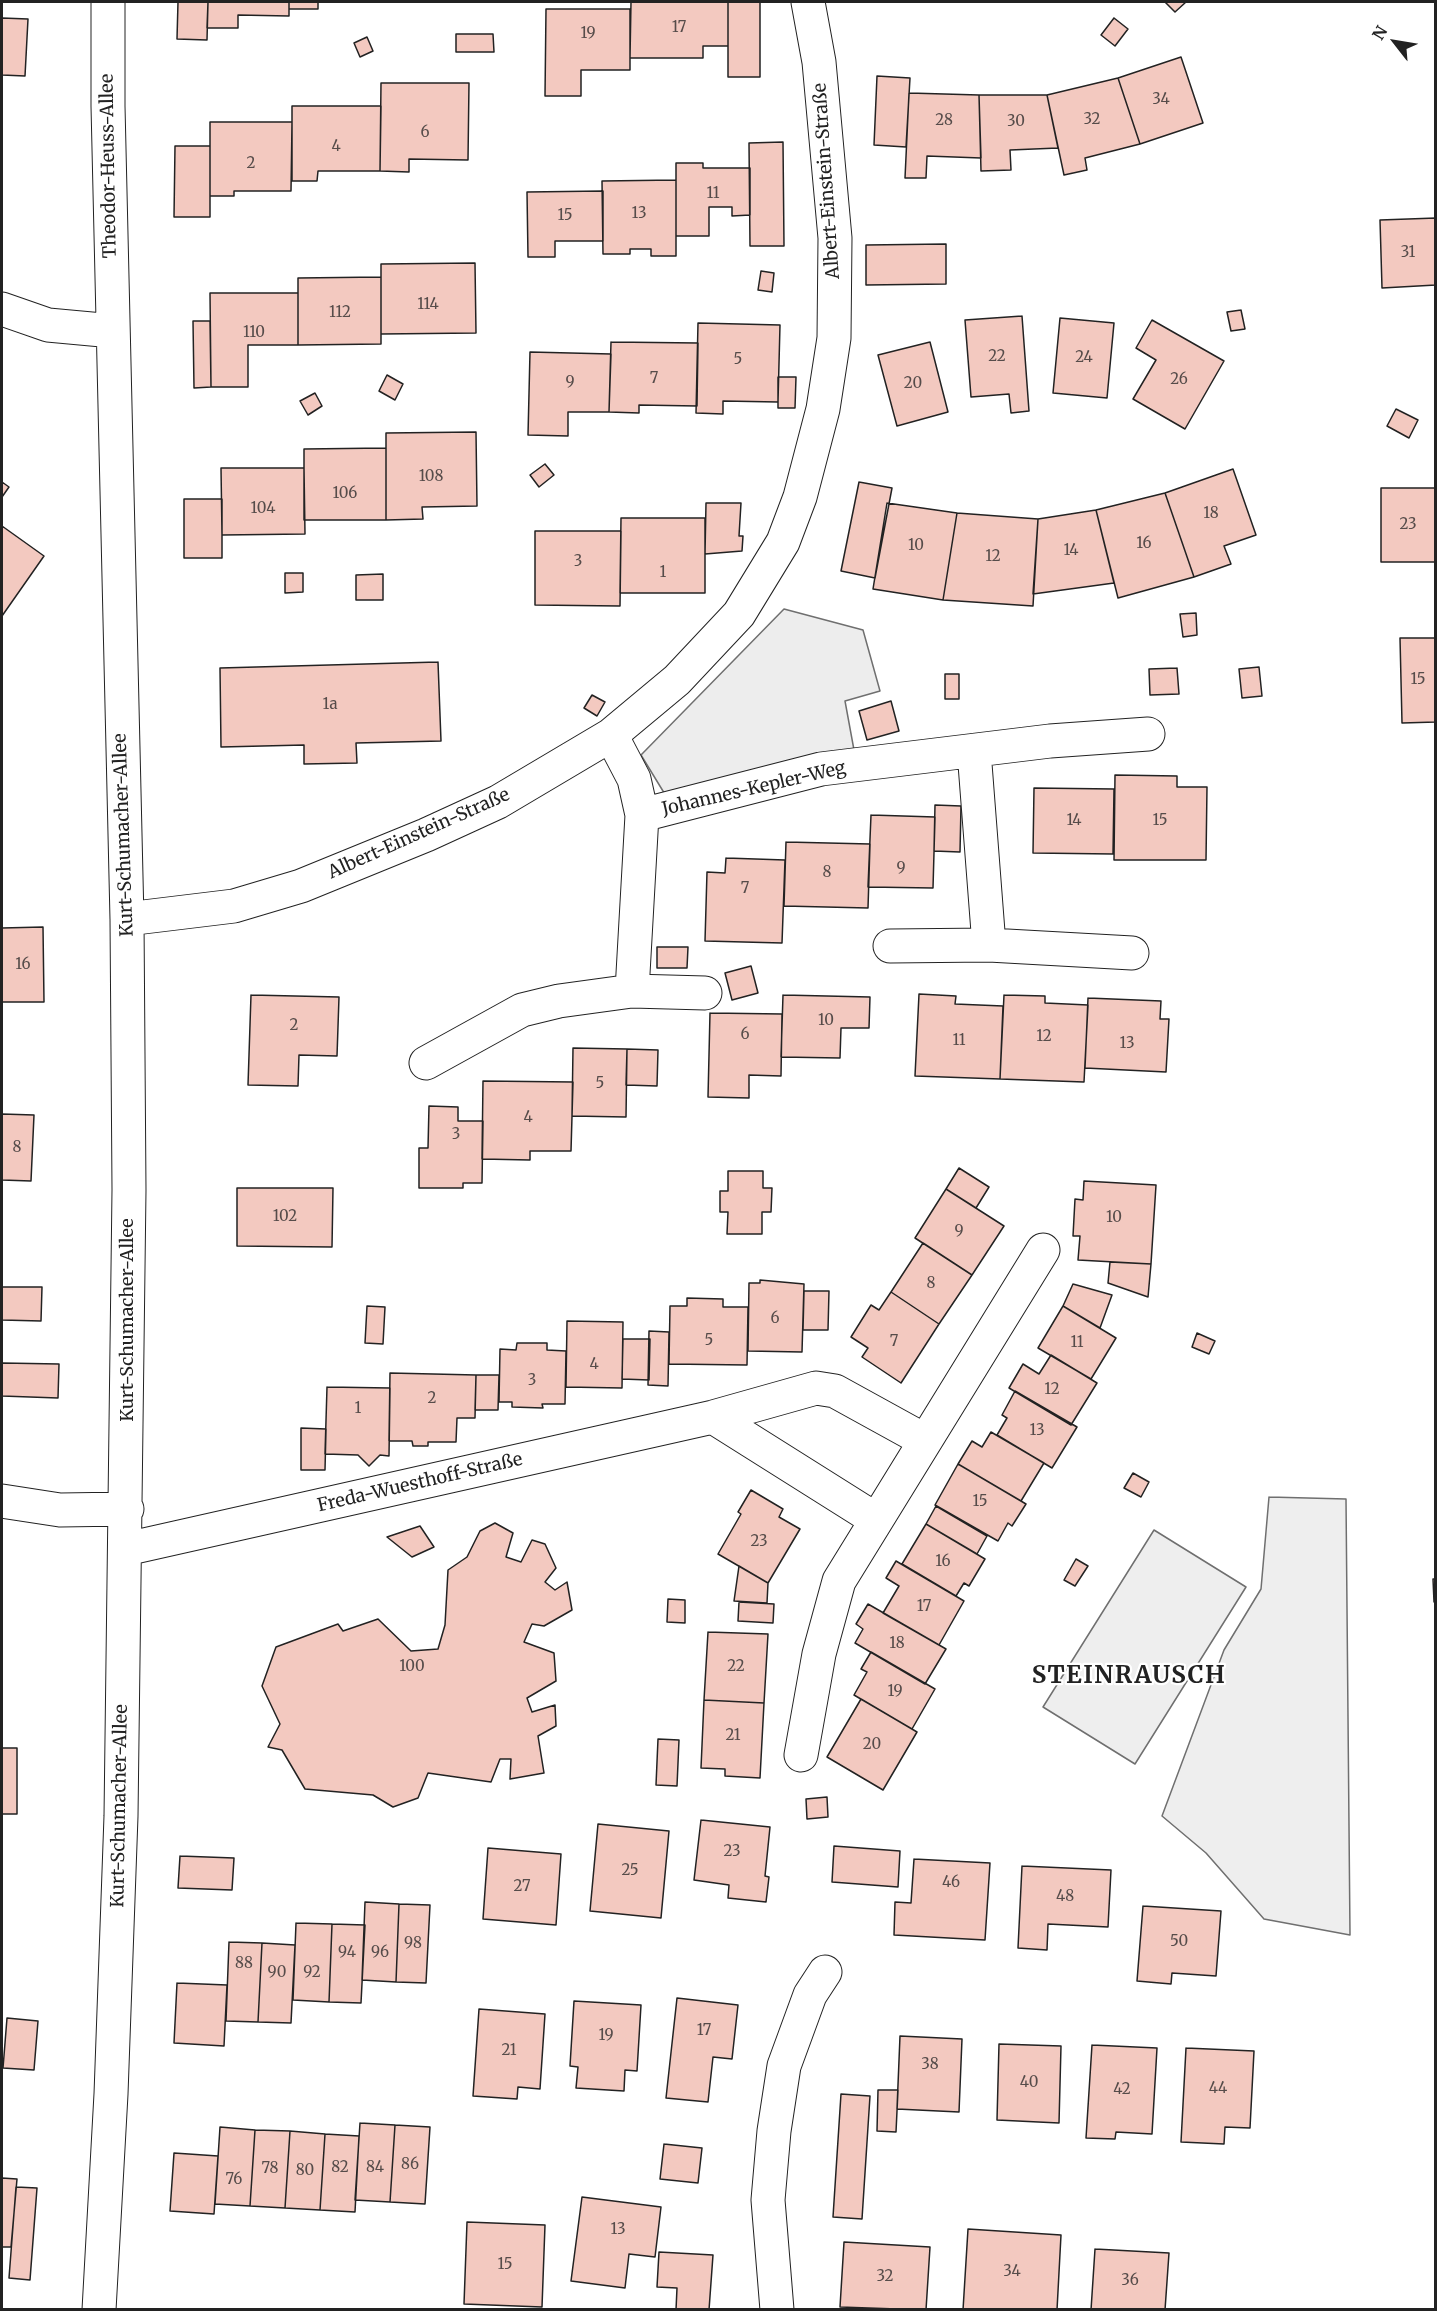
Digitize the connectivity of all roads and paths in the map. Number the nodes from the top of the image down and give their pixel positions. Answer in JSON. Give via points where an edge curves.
{"nodes":[{"id":1,"x":108,"y":2,"type":"edge"},
{"id":2,"x":808,"y":2,"type":"edge"},
{"id":3,"x":2,"y":309,"type":"edge"},
{"id":4,"x":113,"y":331,"type":"junction"},
{"id":5,"x":1148,"y":734,"type":"dead end"},
{"id":6,"x":611,"y":735,"type":"junction"},
{"id":7,"x":974,"y":751,"type":"junction"},
{"id":8,"x":642,"y":815,"type":"junction"},
{"id":9,"x":127,"y":920,"type":"junction"},
{"id":10,"x":989,"y":945,"type":"junction"},
{"id":11,"x":890,"y":946,"type":"dead end"},
{"id":12,"x":1132,"y":953,"type":"dead end"},
{"id":13,"x":632,"y":992,"type":"junction"},
{"id":14,"x":705,"y":993,"type":"dead end"},
{"id":15,"x":426,"y":1063,"type":"dead end"},
{"id":16,"x":1043,"y":1250,"type":"dead end"},
{"id":17,"x":713,"y":1417,"type":"junction"},
{"id":18,"x":924,"y":1440,"type":"junction"},
{"id":19,"x":2,"y":1501,"type":"edge"},
{"id":20,"x":127,"y":1509,"type":"junction"},
{"id":21,"x":875,"y":1519,"type":"junction"},
{"id":22,"x":126,"y":1549,"type":"junction"},
{"id":23,"x":801,"y":1755,"type":"dead end"},
{"id":24,"x":825,"y":1972,"type":"dead end"},
{"id":25,"x":99,"y":2310,"type":"edge"},
{"id":26,"x":777,"y":2310,"type":"edge"}],
"edges":[{"from":1,"to":4,"type":"street","name":"Theodor-Heuss-Allee"},
{"from":2,"to":6,"type":"street","name":"Albert-Einstein-Straße","via":[[819,62],[835,238],[834,338],[813,454],[783,542],[739,614],[677,680]]},
{"from":3,"to":4,"type":"street","via":[[48,325]]},
{"from":4,"to":9,"type":"street","name":"Kurt-Schumacher-Allee"},
{"from":5,"to":7,"type":"street","name":"Johannes-Kepler-Weg"},
{"from":6,"to":8,"type":"street","name":"Johannes-Kepler-Weg","via":[[634,779]]},
{"from":6,"to":9,"type":"street","name":"Albert-Einstein-Straße","via":[[498,802],[301,886],[234,906]]},
{"from":7,"to":8,"type":"street","name":"Johannes-Kepler-Weg","via":[[820,769]]},
{"from":7,"to":10,"type":"street"},
{"from":8,"to":13,"type":"street","name":"Johannes-Kepler-Weg"},
{"from":9,"to":20,"type":"street","name":"Kurt-Schumacher-Allee"},
{"from":10,"to":11,"type":"street"},
{"from":10,"to":12,"type":"street"},
{"from":13,"to":14,"type":"street"},
{"from":13,"to":15,"type":"street","via":[[522,1010]]},
{"from":16,"to":18,"type":"street"},
{"from":17,"to":18,"type":"street","name":"Freda-Wuesthoff-Straße","via":[[816,1388],[835,1391]]},
{"from":17,"to":21,"type":"street"},
{"from":17,"to":22,"type":"street","name":"Freda-Wuesthoff-Straße"},
{"from":18,"to":21,"type":"street"},
{"from":19,"to":20,"type":"street","via":[[60,1510]]},
{"from":20,"to":22,"type":"street","name":"Kurt-Schumacher-Allee"},
{"from":21,"to":23,"type":"street","via":[[839,1581],[819,1654]]},
{"from":22,"to":25,"type":"street","name":"Kurt-Schumacher-Allee","via":[[117,1946]]},
{"from":24,"to":26,"type":"street","via":[[810,1995],[787,2056],[774,2131],[768,2200]]}]}
